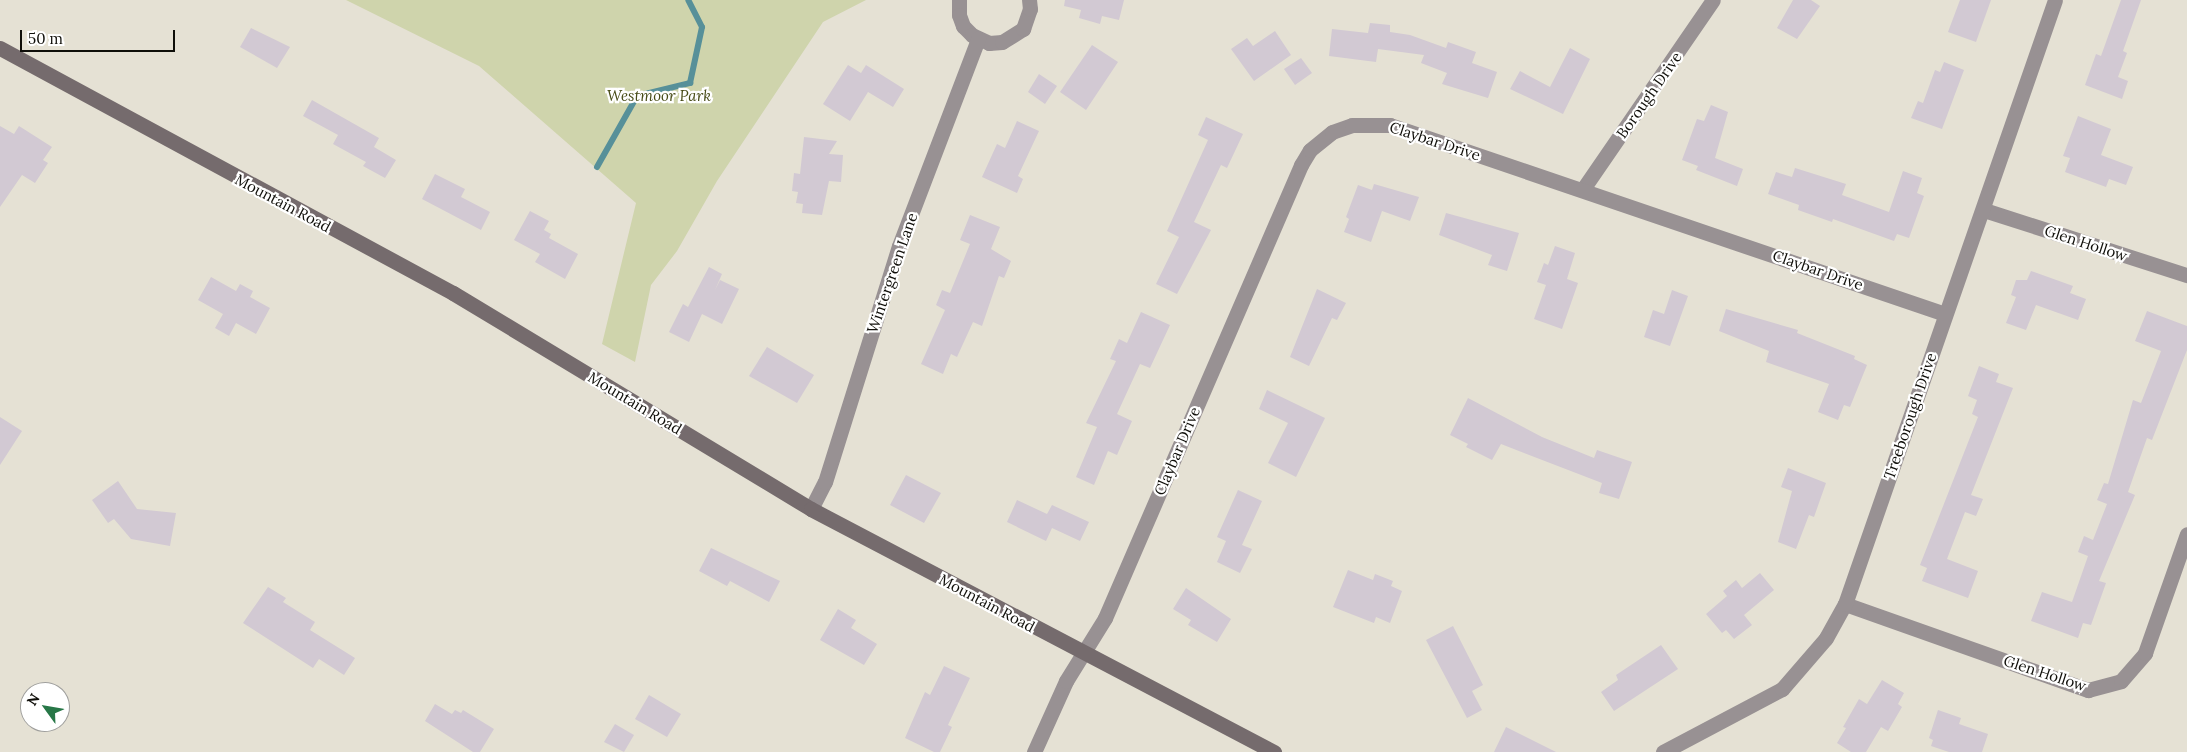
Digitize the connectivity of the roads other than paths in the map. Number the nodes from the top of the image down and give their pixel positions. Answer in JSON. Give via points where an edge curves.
{"nodes":[{"id":1,"x":959,"y":0,"type":"edge"},
{"id":2,"x":1029,"y":0,"type":"edge"},
{"id":3,"x":1713,"y":0,"type":"edge"},
{"id":4,"x":2055,"y":0,"type":"edge"},
{"id":5,"x":978,"y":39,"type":"junction"},
{"id":6,"x":0,"y":48,"type":"edge"},
{"id":7,"x":1583,"y":189,"type":"junction"},
{"id":8,"x":1984,"y":210,"type":"junction"},
{"id":9,"x":2187,"y":276,"type":"edge"},
{"id":10,"x":1945,"y":314,"type":"junction"},
{"id":11,"x":811,"y":509,"type":"junction"},
{"id":12,"x":2187,"y":534,"type":"edge"},
{"id":13,"x":1845,"y":604,"type":"junction"},
{"id":14,"x":1083,"y":654,"type":"junction"},
{"id":15,"x":1034,"y":752,"type":"edge"},
{"id":16,"x":1274,"y":752,"type":"edge"},
{"id":17,"x":1663,"y":752,"type":"edge"}],
"edges":[{"from":1,"to":5,"type":"street","via":[[959,15],[964,26]]},
{"from":2,"to":5,"type":"street","via":[[1027,21],[1013,37],[996,43]]},
{"from":3,"to":7,"type":"street","name":"Borough Drive"},
{"from":4,"to":8,"type":"street","name":"Treeborough Drive"},
{"from":5,"to":11,"type":"street","name":"Wintergreen Lane","via":[[899,246],[825,482]]},
{"from":6,"to":11,"type":"main road","name":"Mountain Road","via":[[453,293]]},
{"from":7,"to":10,"type":"street","name":"Claybar Drive"},
{"from":7,"to":14,"type":"street","name":"Claybar Drive","via":[[1390,125],[1352,125],[1320,139],[1301,165],[1105,618]]},
{"from":8,"to":9,"type":"street","name":"Glen Hollow"},
{"from":8,"to":10,"type":"street","name":"Treeborough Drive"},
{"from":10,"to":13,"type":"street","name":"Treeborough Drive"},
{"from":11,"to":14,"type":"main road","name":"Mountain Road"},
{"from":12,"to":13,"type":"street","name":"Glen Hollow","via":[[2145,652],[2121,681],[2088,690]]},
{"from":13,"to":17,"type":"street","name":"Treeborough Drive","via":[[1826,638],[1782,689]]},
{"from":14,"to":15,"type":"street","name":"Claybar Drive","via":[[1066,681]]},
{"from":14,"to":16,"type":"main road","name":"Mountain Road"}]}
